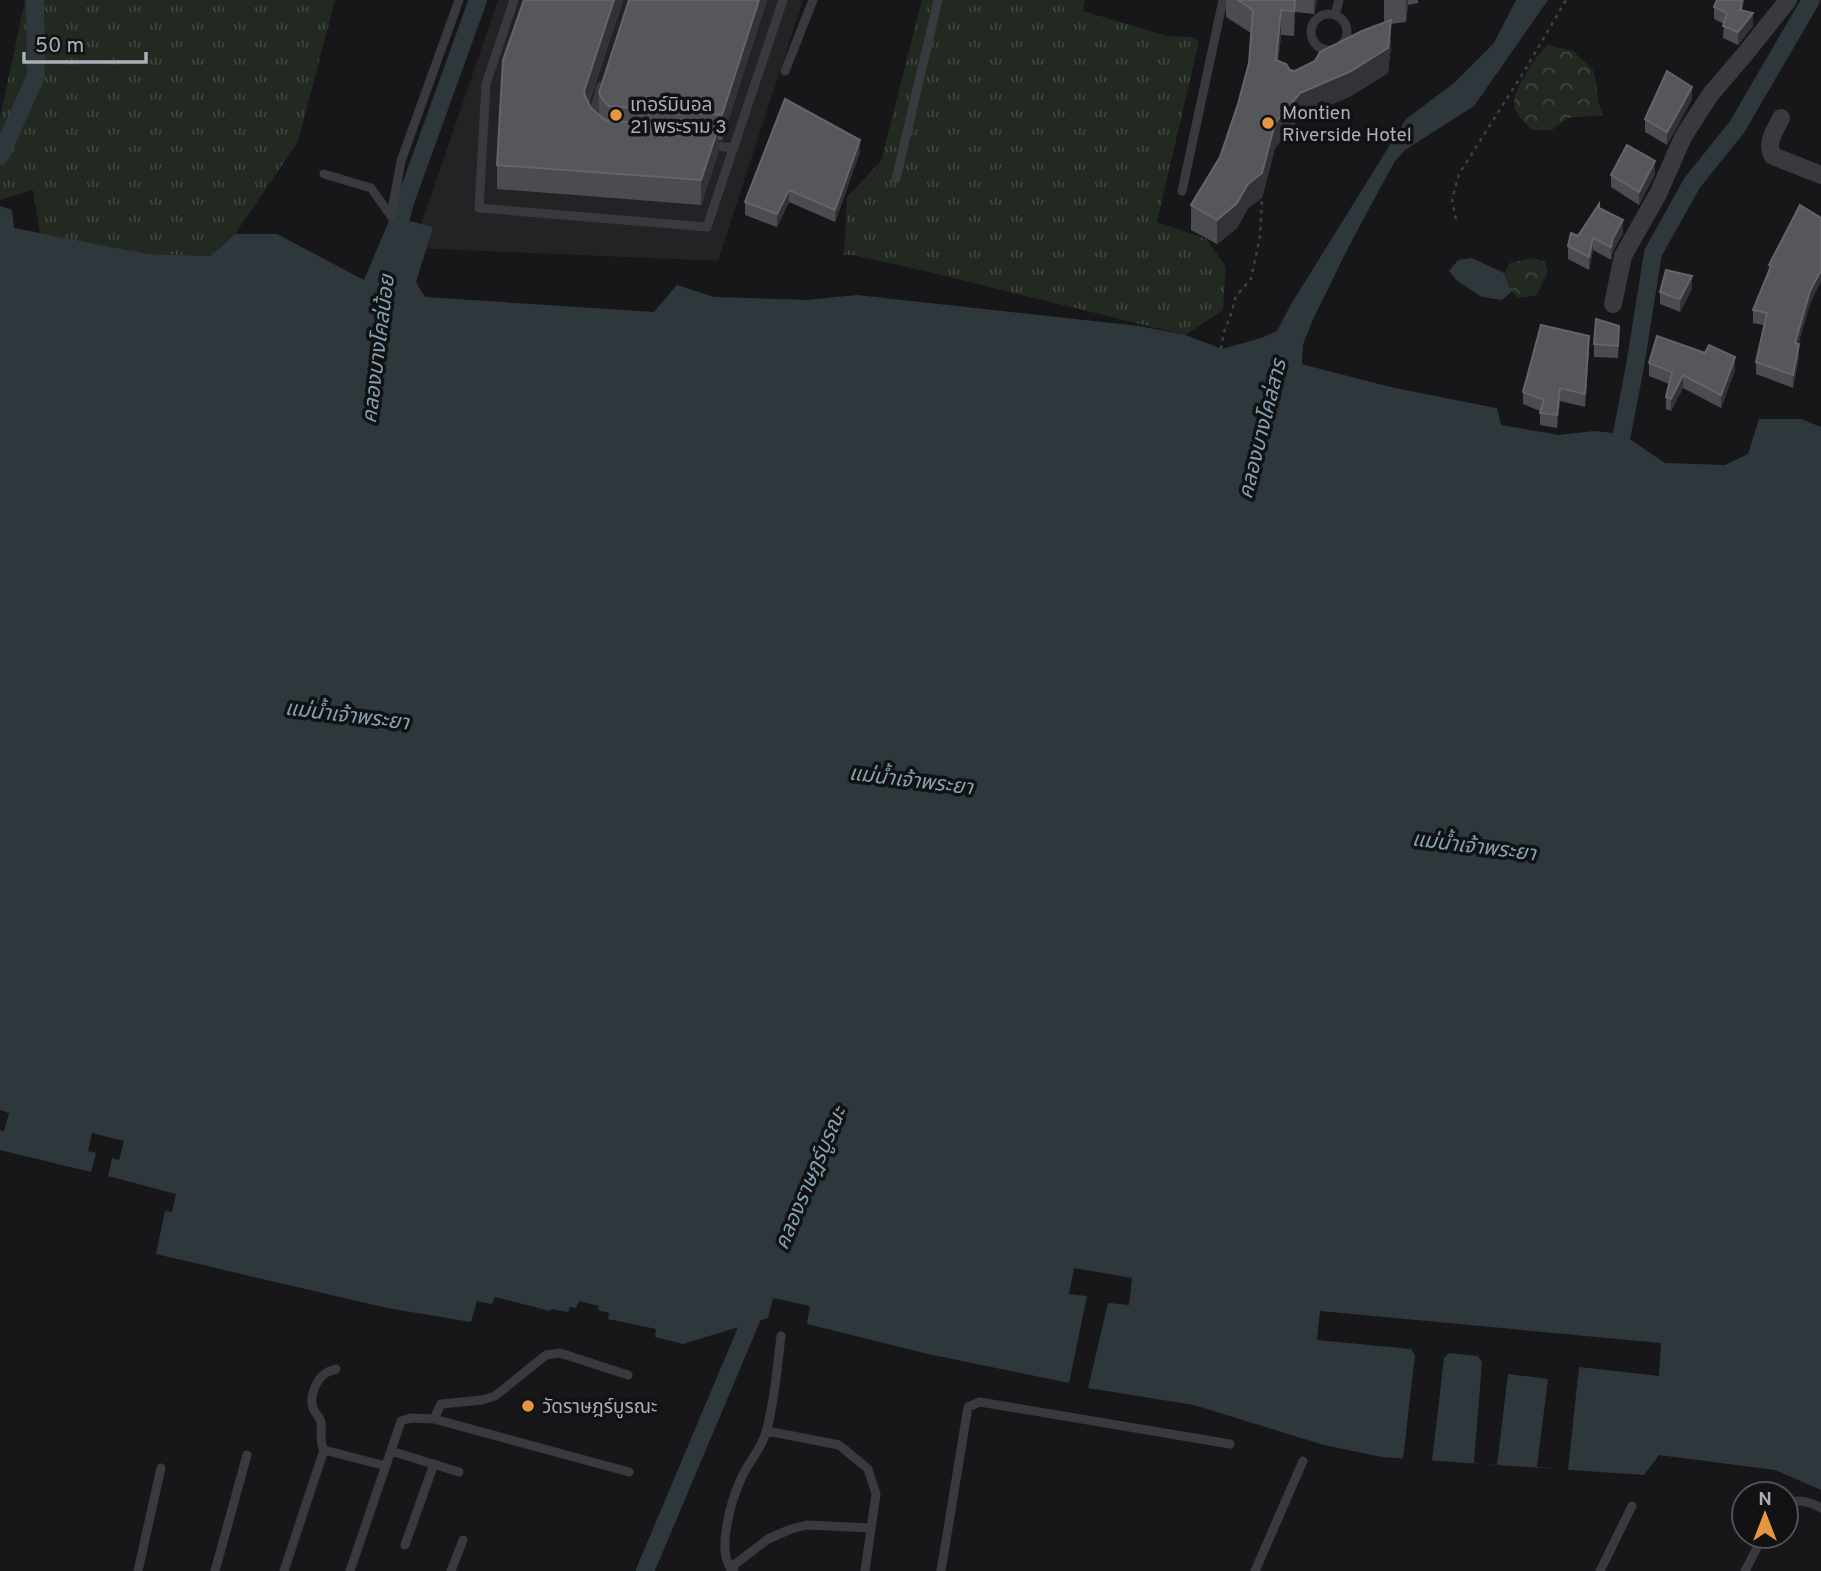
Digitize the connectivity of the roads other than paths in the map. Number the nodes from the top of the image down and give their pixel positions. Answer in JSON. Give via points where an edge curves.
{"nodes":[{"id":1,"x":458,"y":0,"type":"edge"},
{"id":2,"x":514,"y":0,"type":"edge"},
{"id":3,"x":783,"y":0,"type":"edge"},
{"id":4,"x":813,"y":0,"type":"edge"},
{"id":5,"x":938,"y":0,"type":"edge"},
{"id":6,"x":1223,"y":0,"type":"edge"},
{"id":7,"x":1339,"y":0,"type":"edge"},
{"id":8,"x":1788,"y":0,"type":"edge"},
{"id":9,"x":1335,"y":15,"type":"junction"},
{"id":10,"x":1326,"y":49,"type":"junction"},
{"id":11,"x":1322,"y":59,"type":"edge"},
{"id":12,"x":785,"y":71,"type":"dead end"},
{"id":13,"x":604,"y":79,"type":"edge"},
{"id":14,"x":1781,"y":118,"type":"dead end"},
{"id":15,"x":597,"y":130,"type":"edge"},
{"id":16,"x":695,"y":144,"type":"edge"},
{"id":17,"x":734,"y":148,"type":"junction"},
{"id":18,"x":324,"y":174,"type":"dead end"},
{"id":19,"x":1821,"y":175,"type":"edge"},
{"id":20,"x":896,"y":179,"type":"dead end"},
{"id":21,"x":1182,"y":191,"type":"dead end"},
{"id":22,"x":1613,"y":304,"type":"dead end"},
{"id":23,"x":781,"y":1336,"type":"dead end"},
{"id":24,"x":336,"y":1369,"type":"dead end"},
{"id":25,"x":628,"y":1375,"type":"dead end"},
{"id":26,"x":434,"y":1419,"type":"junction"},
{"id":27,"x":767,"y":1431,"type":"junction"},
{"id":28,"x":1230,"y":1444,"type":"dead end"},
{"id":29,"x":324,"y":1450,"type":"junction"},
{"id":30,"x":391,"y":1451,"type":"junction"},
{"id":31,"x":247,"y":1455,"type":"dead end"},
{"id":32,"x":1303,"y":1461,"type":"dead end"},
{"id":33,"x":433,"y":1464,"type":"junction"},
{"id":34,"x":386,"y":1466,"type":"junction"},
{"id":35,"x":161,"y":1468,"type":"dead end"},
{"id":36,"x":459,"y":1472,"type":"dead end"},
{"id":37,"x":629,"y":1472,"type":"dead end"},
{"id":38,"x":1800,"y":1502,"type":"edge"},
{"id":39,"x":1632,"y":1506,"type":"dead end"},
{"id":40,"x":1821,"y":1507,"type":"edge"},
{"id":41,"x":871,"y":1528,"type":"junction"},
{"id":42,"x":463,"y":1540,"type":"dead end"},
{"id":43,"x":405,"y":1545,"type":"dead end"},
{"id":44,"x":1756,"y":1550,"type":"edge"},
{"id":45,"x":732,"y":1569,"type":"edge"},
{"id":46,"x":138,"y":1571,"type":"edge"},
{"id":47,"x":215,"y":1571,"type":"edge"},
{"id":48,"x":284,"y":1571,"type":"edge"},
{"id":49,"x":350,"y":1571,"type":"edge"},
{"id":50,"x":452,"y":1571,"type":"edge"},
{"id":51,"x":865,"y":1571,"type":"edge"},
{"id":52,"x":941,"y":1571,"type":"edge"},
{"id":53,"x":1255,"y":1571,"type":"edge"},
{"id":54,"x":1600,"y":1571,"type":"edge"},
{"id":55,"x":1745,"y":1571,"type":"edge"}],
"edges":[{"from":1,"to":18,"type":"lane","via":[[401,161],[391,216],[371,188]]},
{"from":2,"to":17,"type":"lane","via":[[486,84],[479,208],[708,227]]},
{"from":3,"to":17,"type":"lane"},
{"from":4,"to":12,"type":"lane"},
{"from":5,"to":20,"type":"lane"},
{"from":6,"to":21,"type":"lane"},
{"from":7,"to":9,"type":"lane"},
{"from":8,"to":22,"type":"street","via":[[1710,95],[1683,137],[1623,256]]},
{"from":9,"to":10,"type":"lane","via":[[1343,21],[1345,41]]},
{"from":9,"to":10,"type":"lane","via":[[1325,14],[1313,23],[1312,38]]},
{"from":10,"to":11,"type":"lane"},
{"from":13,"to":15,"type":"lane","via":[[591,118]]},
{"from":14,"to":19,"type":"street","via":[[1769,143],[1773,156]]},
{"from":16,"to":17,"type":"lane"},
{"from":23,"to":27,"type":"lane"},
{"from":24,"to":29,"type":"lane","via":[[316,1384],[312,1402],[321,1423]]},
{"from":25,"to":26,"type":"lane","via":[[560,1353],[545,1355],[495,1396],[441,1404]]},
{"from":26,"to":30,"type":"lane","via":[[401,1421]]},
{"from":26,"to":37,"type":"lane"},
{"from":27,"to":41,"type":"lane","via":[[839,1445],[868,1469],[876,1494]]},
{"from":27,"to":45,"type":"lane","via":[[733,1501],[724,1546]]},
{"from":28,"to":52,"type":"lane","via":[[980,1402],[968,1407]]},
{"from":29,"to":34,"type":"lane"},
{"from":29,"to":48,"type":"lane"},
{"from":30,"to":33,"type":"lane"},
{"from":30,"to":34,"type":"lane"},
{"from":31,"to":47,"type":"lane"},
{"from":32,"to":53,"type":"lane"},
{"from":33,"to":36,"type":"lane"},
{"from":33,"to":43,"type":"lane"},
{"from":34,"to":49,"type":"lane"},
{"from":35,"to":46,"type":"lane"},
{"from":38,"to":40,"type":"lane"},
{"from":39,"to":54,"type":"lane"},
{"from":41,"to":45,"type":"lane","via":[[807,1525],[791,1529],[768,1539]]},
{"from":41,"to":51,"type":"lane"},
{"from":42,"to":50,"type":"lane"},
{"from":44,"to":55,"type":"lane"}]}
